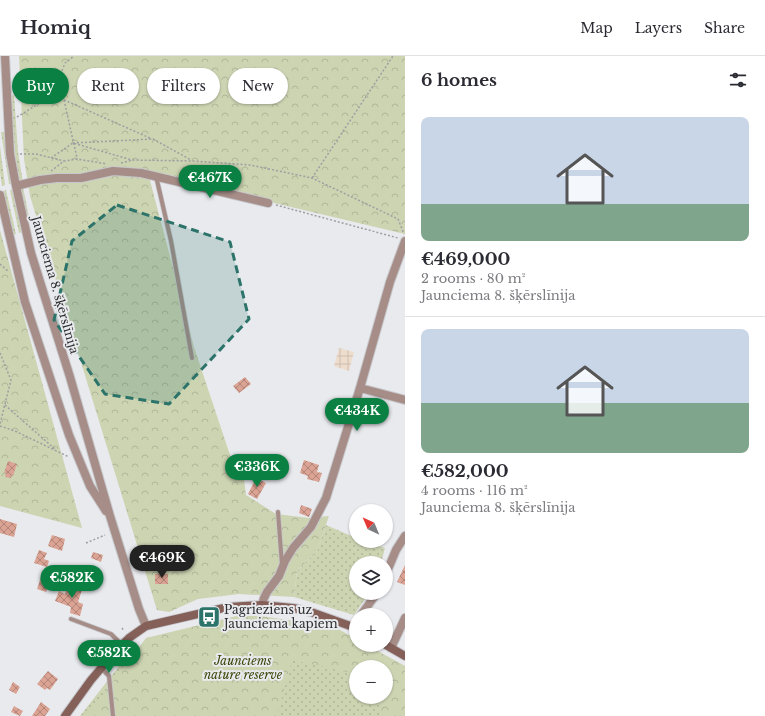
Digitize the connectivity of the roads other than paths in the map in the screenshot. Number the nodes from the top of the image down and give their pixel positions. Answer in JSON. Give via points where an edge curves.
{"nodes":[{"id":1,"x":5,"y":56,"type":"edge"},
{"id":2,"x":156,"y":176,"type":"junction"},
{"id":3,"x":20,"y":185,"type":"dead end"},
{"id":4,"x":0,"y":195,"type":"edge"},
{"id":5,"x":268,"y":203,"type":"road end"},
{"id":6,"x":401,"y":239,"type":"edge"},
{"id":7,"x":192,"y":358,"type":"dead end"},
{"id":8,"x":360,"y":388,"type":"junction"},
{"id":9,"x":405,"y":400,"type":"edge"},
{"id":10,"x":278,"y":512,"type":"dead end"},
{"id":11,"x":110,"y":516,"type":"junction"},
{"id":12,"x":405,"y":536,"type":"edge"},
{"id":13,"x":393,"y":557,"type":"edge"},
{"id":14,"x":282,"y":567,"type":"junction"},
{"id":15,"x":262,"y":606,"type":"junction"},
{"id":16,"x":405,"y":618,"type":"edge"},
{"id":17,"x":71,"y":619,"type":"dead end"},
{"id":18,"x":349,"y":623,"type":"edge"},
{"id":19,"x":146,"y":626,"type":"junction"},
{"id":20,"x":393,"y":639,"type":"edge"},
{"id":21,"x":122,"y":645,"type":"junction"},
{"id":22,"x":393,"y":648,"type":"edge"},
{"id":23,"x":405,"y":656,"type":"edge"},
{"id":24,"x":101,"y":668,"type":"junction"},
{"id":25,"x":65,"y":716,"type":"edge"},
{"id":26,"x":113,"y":716,"type":"edge"}],
"edges":[{"from":1,"to":11,"type":"street","name":"Jaunciema 8. šķērslīnija","via":[[10,154],[31,253]]},
{"from":2,"to":3,"type":"street","via":[[141,172],[113,171],[81,178],[57,178]]},
{"from":2,"to":5,"type":"street"},
{"from":2,"to":7,"type":"lane","via":[[171,241]]},
{"from":4,"to":11,"type":"street","name":"Jaunciema 8. šķērslīnija","via":[[25,302],[69,435],[90,486]]},
{"from":6,"to":8,"type":"street"},
{"from":8,"to":9,"type":"street"},
{"from":8,"to":14,"type":"street","via":[[326,498],[311,527],[293,548]]},
{"from":10,"to":14,"type":"lane"},
{"from":11,"to":19,"type":"street","name":"Jaunciema 8. šķērslīnija"},
{"from":12,"to":13,"type":"street"},
{"from":14,"to":15,"type":"street"},
{"from":15,"to":18,"type":"main road","via":[[293,608]]},
{"from":15,"to":19,"type":"main road","via":[[228,607]]},
{"from":16,"to":20,"type":"street"},
{"from":17,"to":21,"type":"lane","via":[[111,634]]},
{"from":19,"to":21,"type":"main road"},
{"from":21,"to":24,"type":"main road"},
{"from":22,"to":23,"type":"main road"},
{"from":24,"to":25,"type":"main road"},
{"from":24,"to":26,"type":"lane","via":[[110,676]]}]}
